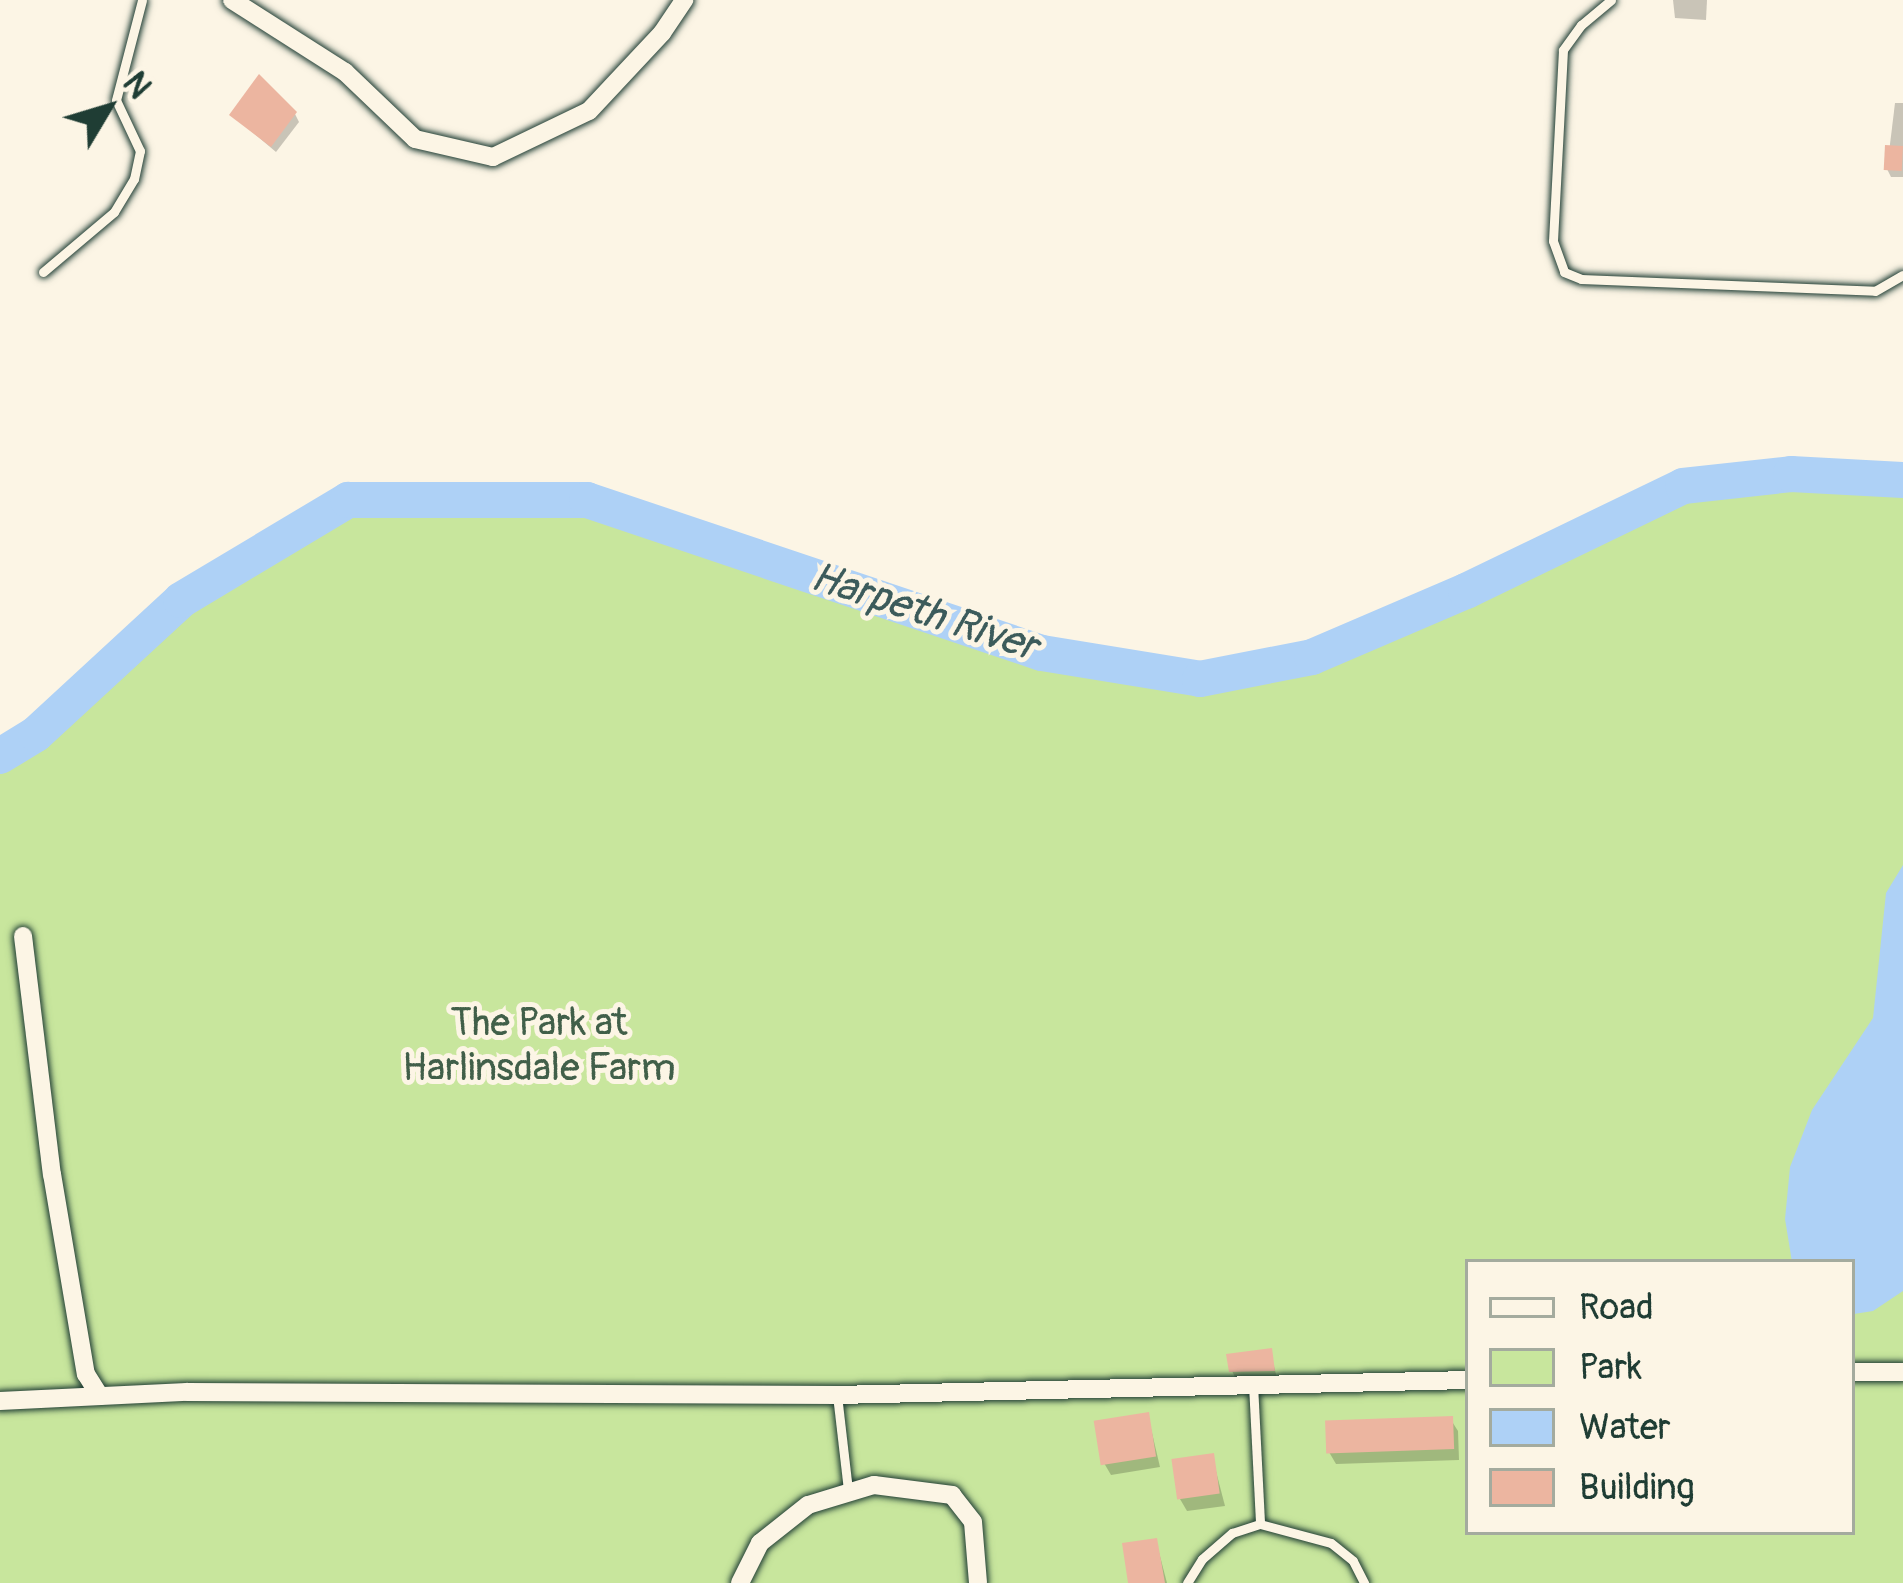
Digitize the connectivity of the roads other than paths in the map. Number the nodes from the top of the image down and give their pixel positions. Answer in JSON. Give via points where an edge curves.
{"nodes":[{"id":1,"x":142,"y":0,"type":"edge"},
{"id":2,"x":232,"y":0,"type":"edge"},
{"id":3,"x":684,"y":0,"type":"edge"},
{"id":4,"x":1611,"y":0,"type":"edge"},
{"id":5,"x":43,"y":272,"type":"dead end"},
{"id":6,"x":1903,"y":275,"type":"edge"},
{"id":7,"x":23,"y":935,"type":"dead end"},
{"id":8,"x":1855,"y":1372,"type":"edge"},
{"id":9,"x":1903,"y":1372,"type":"edge"},
{"id":10,"x":1465,"y":1380,"type":"edge"},
{"id":11,"x":1252,"y":1384,"type":"junction"},
{"id":12,"x":837,"y":1395,"type":"junction"},
{"id":13,"x":100,"y":1396,"type":"junction"},
{"id":14,"x":0,"y":1401,"type":"edge"},
{"id":15,"x":848,"y":1491,"type":"junction"},
{"id":16,"x":1259,"y":1524,"type":"junction"},
{"id":17,"x":740,"y":1583,"type":"edge"},
{"id":18,"x":978,"y":1583,"type":"edge"},
{"id":19,"x":1187,"y":1583,"type":"edge"},
{"id":20,"x":1364,"y":1583,"type":"edge"}],
"edges":[{"from":1,"to":5,"type":"lane","via":[[116,100],[140,151],[134,179],[114,212]]},
{"from":2,"to":3,"type":"street","via":[[345,73],[416,139],[493,157],[589,111]]},
{"from":4,"to":6,"type":"lane","via":[[1563,50],[1553,242],[1564,272],[1875,291]]},
{"from":7,"to":13,"type":"street","via":[[56,1196],[86,1375]]},
{"from":8,"to":9,"type":"street"},
{"from":10,"to":11,"type":"street"},
{"from":11,"to":12,"type":"street"},
{"from":11,"to":16,"type":"lane"},
{"from":12,"to":13,"type":"street"},
{"from":12,"to":15,"type":"lane"},
{"from":13,"to":14,"type":"street"},
{"from":15,"to":17,"type":"street","via":[[808,1505],[760,1543]]},
{"from":15,"to":18,"type":"street","via":[[874,1485],[952,1495],[973,1522]]},
{"from":16,"to":19,"type":"lane","via":[[1232,1532]]},
{"from":16,"to":20,"type":"lane","via":[[1331,1543]]}]}
